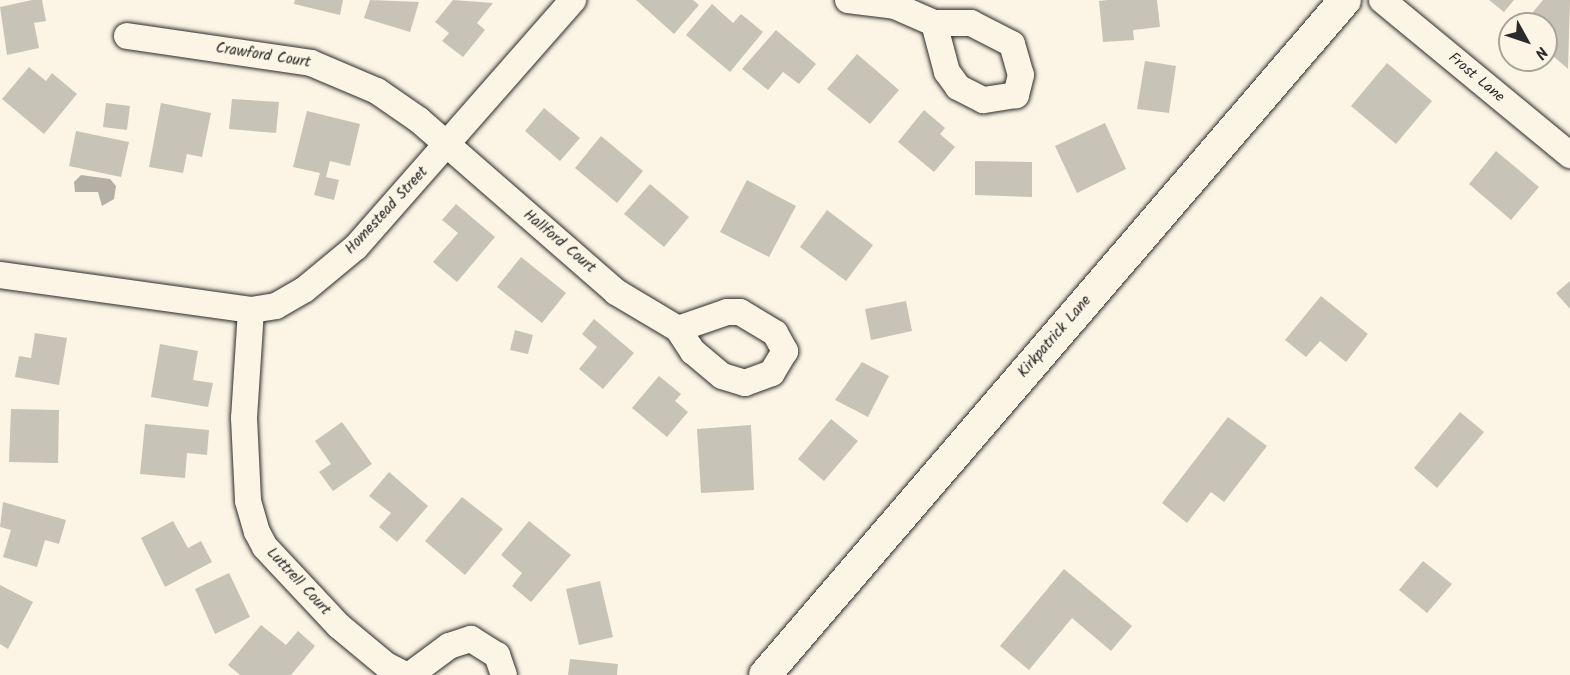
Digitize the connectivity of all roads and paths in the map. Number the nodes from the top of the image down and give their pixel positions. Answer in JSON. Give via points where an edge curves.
{"nodes":[{"id":1,"x":573,"y":0,"type":"edge"},
{"id":2,"x":848,"y":0,"type":"edge"},
{"id":3,"x":1345,"y":0,"type":"edge"},
{"id":4,"x":1382,"y":0,"type":"edge"},
{"id":5,"x":934,"y":23,"type":"dead end"},
{"id":6,"x":127,"y":36,"type":"dead end"},
{"id":7,"x":446,"y":146,"type":"junction"},
{"id":8,"x":1570,"y":155,"type":"edge"},
{"id":9,"x":0,"y":275,"type":"edge"},
{"id":10,"x":251,"y":310,"type":"junction"},
{"id":11,"x":678,"y":328,"type":"dead end"},
{"id":12,"x":408,"y":675,"type":"edge"},
{"id":13,"x":504,"y":675,"type":"edge"},
{"id":14,"x":765,"y":675,"type":"edge"}],
"edges":[{"from":1,"to":7,"type":"street","name":"Homestead Street"},
{"from":2,"to":5,"type":"street","via":[[895,6]]},
{"from":3,"to":14,"type":"street","name":"Kirkpatrick Lane"},
{"from":4,"to":8,"type":"street","name":"Frost Lane"},
{"from":6,"to":7,"type":"street","name":"Crawford Court","via":[[311,63],[377,92],[419,120]]},
{"from":7,"to":10,"type":"street","name":"Homestead Street","via":[[356,247],[304,290],[276,306]]},
{"from":7,"to":11,"type":"street","name":"Hallford Court","via":[[616,292]]},
{"from":9,"to":10,"type":"street","name":"Homestead Street"},
{"from":10,"to":12,"type":"street","name":"Luttrell Court","via":[[244,418],[248,501],[258,532],[265,548],[339,626],[386,665]]},
{"from":12,"to":13,"type":"street","name":"Luttrell Court","via":[[449,646],[471,639],[496,655]]}]}
